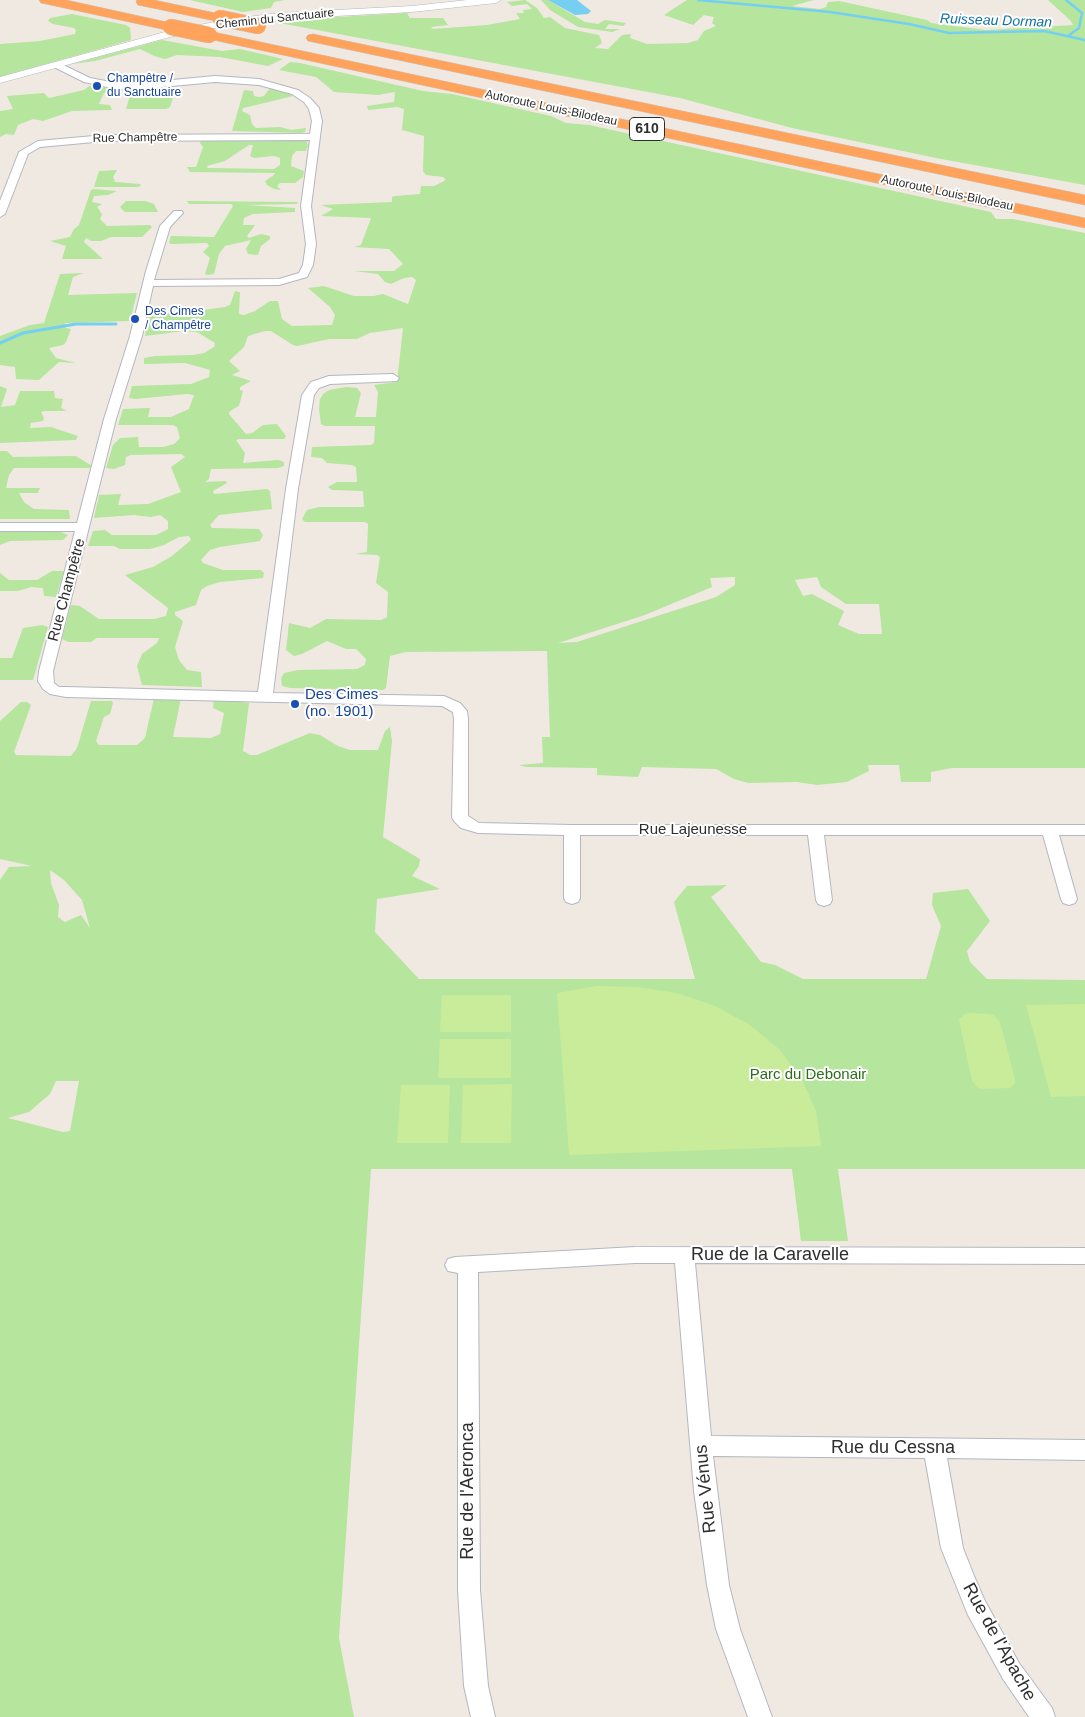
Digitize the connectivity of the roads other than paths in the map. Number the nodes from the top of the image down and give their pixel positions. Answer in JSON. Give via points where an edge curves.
{"nodes":[{"id":1,"x":46,"y":0,"type":"edge"},
{"id":2,"x":133,"y":0,"type":"edge"},
{"id":3,"x":496,"y":0,"type":"edge"},
{"id":4,"x":57,"y":65,"type":"junction"},
{"id":5,"x":0,"y":80,"type":"edge"},
{"id":6,"x":316,"y":137,"type":"junction"},
{"id":7,"x":1085,"y":200,"type":"edge"},
{"id":8,"x":178,"y":213,"type":"dead end"},
{"id":9,"x":0,"y":214,"type":"edge"},
{"id":10,"x":1085,"y":223,"type":"edge"},
{"id":11,"x":149,"y":283,"type":"junction"},
{"id":12,"x":393,"y":378,"type":"dead end"},
{"id":13,"x":0,"y":527,"type":"edge"},
{"id":14,"x":84,"y":527,"type":"junction"},
{"id":15,"x":265,"y":697,"type":"junction"},
{"id":16,"x":455,"y":706,"type":"joint"},
{"id":17,"x":572,"y":830,"type":"junction"},
{"id":18,"x":815,"y":830,"type":"junction"},
{"id":19,"x":1050,"y":830,"type":"junction"},
{"id":20,"x":1085,"y":830,"type":"edge"},
{"id":21,"x":572,"y":898,"type":"dead end"},
{"id":22,"x":1069,"y":899,"type":"dead end"},
{"id":23,"x":824,"y":900,"type":"dead end"},
{"id":24,"x":684,"y":1254,"type":"junction"},
{"id":25,"x":1085,"y":1256,"type":"edge"},
{"id":26,"x":461,"y":1264,"type":"joint"},
{"id":27,"x":701,"y":1446,"type":"junction"},
{"id":28,"x":934,"y":1448,"type":"junction"},
{"id":29,"x":1085,"y":1450,"type":"edge"},
{"id":30,"x":483,"y":1717,"type":"edge"},
{"id":31,"x":760,"y":1717,"type":"edge"},
{"id":32,"x":1043,"y":1717,"type":"edge"}],
"edges":[{"from":1,"to":10,"type":"highway","name":"Autoroute Louis-Bilodeau","number":"610","bridge":true},
{"from":2,"to":7,"type":"highway","name":"Autoroute Louis-Bilodeau","number":"610","bridge":true},
{"from":3,"to":4,"type":"street","name":"Chemin du Sanctuaire","via":[[229,22]]},
{"from":4,"to":5,"type":"street","name":"Chemin du Sanctuaire"},
{"from":4,"to":6,"type":"street","via":[[86,80],[108,85],[140,86],[226,79],[279,86],[311,104],[317,117]]},
{"from":6,"to":9,"type":"street","name":"Rue Champêtre","via":[[105,138],[38,144],[24,152]]},
{"from":6,"to":11,"type":"street","via":[[306,206],[311,249],[303,274],[280,282]]},
{"from":8,"to":11,"type":"street","name":"Rue Champêtre","via":[[165,226]]},
{"from":11,"to":14,"type":"street","name":"Rue Champêtre","via":[[110,419]]},
{"from":12,"to":15,"type":"street","via":[[329,380],[315,385],[308,395],[292,489]]},
{"from":13,"to":14,"type":"street"},
{"from":14,"to":15,"type":"street","name":"Rue Champêtre","via":[[46,671],[48,686],[55,691],[66,692]]},
{"from":15,"to":16,"type":"street","name":"Rue Champêtre","via":[[430,700]]},
{"from":16,"to":17,"type":"street","name":"Rue Lajeunesse","via":[[461,719],[460,817],[478,828]]},
{"from":17,"to":18,"type":"street","name":"Rue Lajeunesse"},
{"from":17,"to":21,"type":"street"},
{"from":18,"to":19,"type":"street","name":"Rue Lajeunesse"},
{"from":18,"to":23,"type":"street"},
{"from":19,"to":20,"type":"street","name":"Rue Lajeunesse"},
{"from":19,"to":22,"type":"street"},
{"from":24,"to":25,"type":"street","name":"Rue de la Caravelle"},
{"from":24,"to":26,"type":"street","name":"Rue de la Caravelle"},
{"from":24,"to":27,"type":"street","name":"Rue Vénus"},
{"from":26,"to":30,"type":"street","name":"Rue de l'Aeronca","via":[[469,1590],[476,1686]]},
{"from":27,"to":28,"type":"street","name":"Rue du Cessna"},
{"from":27,"to":31,"type":"street","name":"Rue Vénus","via":[[718,1585],[728,1629]]},
{"from":28,"to":29,"type":"street","name":"Rue du Cessna"},
{"from":28,"to":32,"type":"street","name":"Rue de l'Apache","via":[[952,1548],[963,1577],[976,1608],[1011,1671]]}]}
